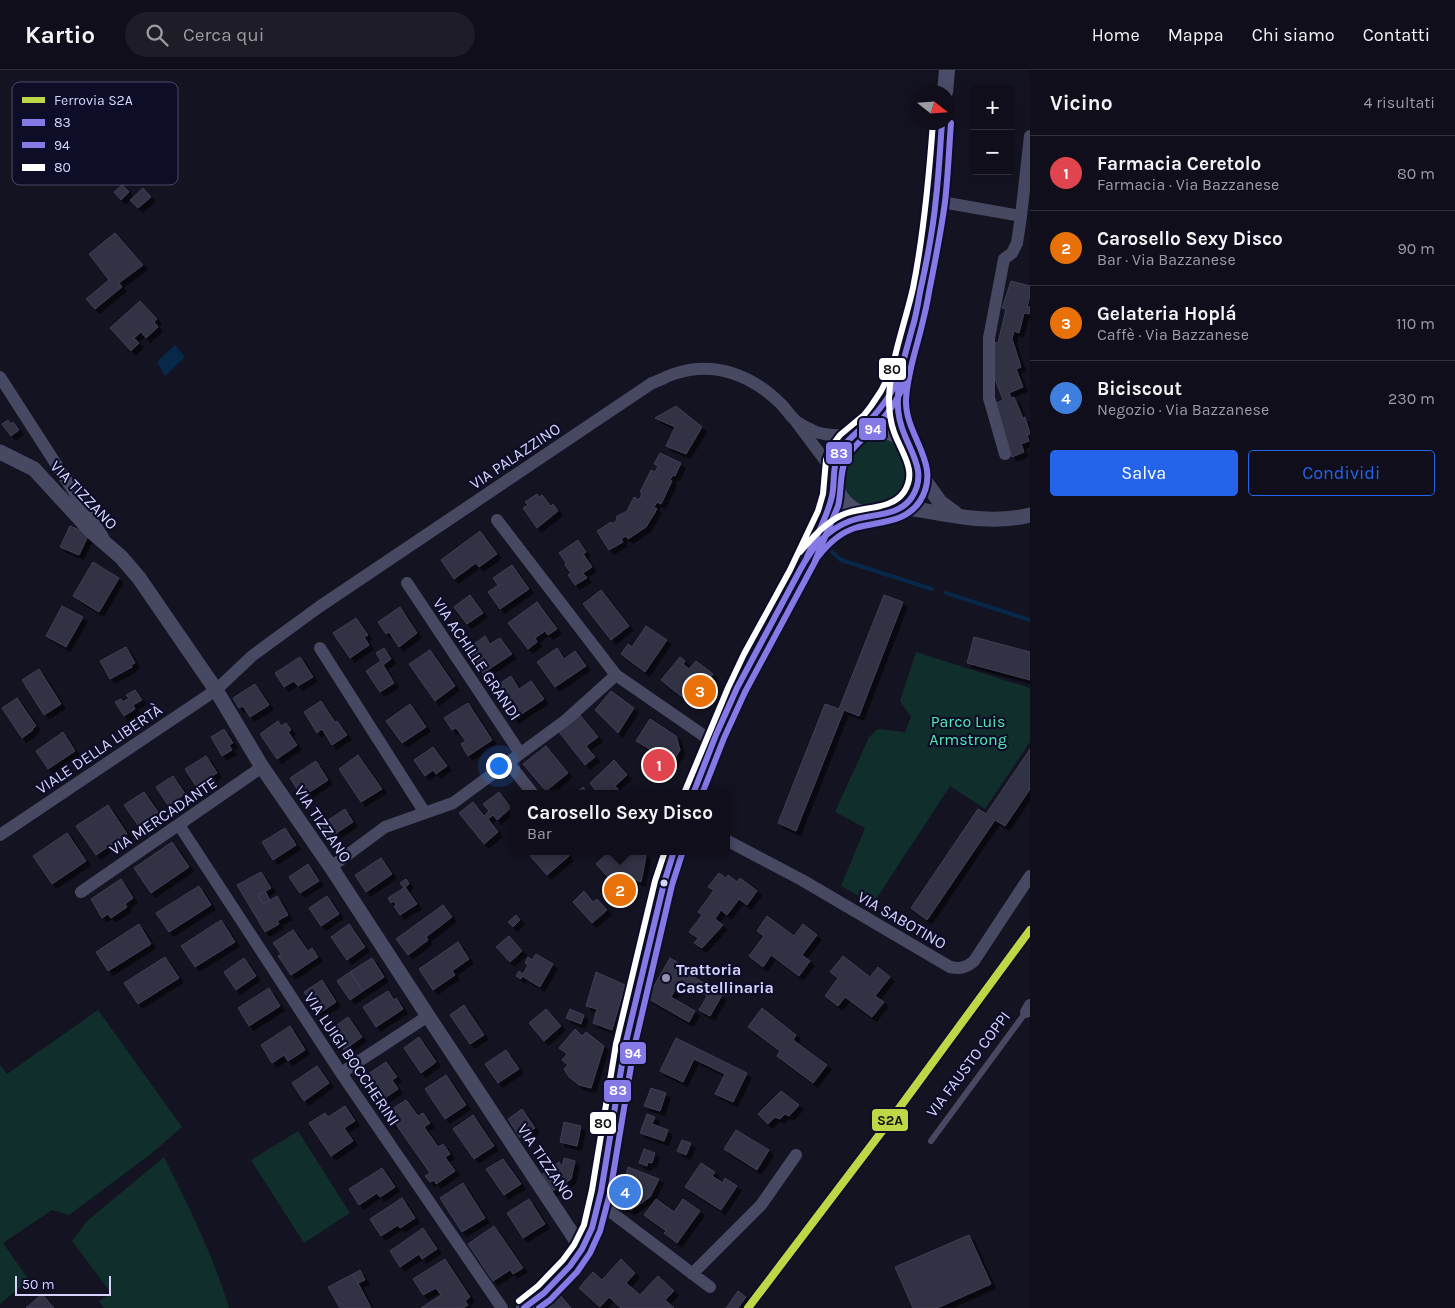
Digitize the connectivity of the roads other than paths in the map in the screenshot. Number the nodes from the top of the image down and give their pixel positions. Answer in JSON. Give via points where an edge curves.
{"nodes":[{"id":1,"x":947,"y":70,"type":"edge"},
{"id":2,"x":946,"y":85,"type":"edge"},
{"id":3,"x":941,"y":130,"type":"edge"},
{"id":4,"x":1030,"y":136,"type":"edge"},
{"id":5,"x":936,"y":201,"type":"junction"},
{"id":6,"x":1021,"y":216,"type":"junction"},
{"id":7,"x":901,"y":371,"type":"junction"},
{"id":8,"x":0,"y":377,"type":"edge"},
{"id":9,"x":796,"y":421,"type":"junction"},
{"id":10,"x":854,"y":436,"type":"junction"},
{"id":11,"x":912,"y":448,"type":"junction"},
{"id":12,"x":0,"y":452,"type":"edge"},
{"id":13,"x":1005,"y":454,"type":"dead end"},
{"id":14,"x":919,"y":473,"type":"junction"},
{"id":15,"x":834,"y":476,"type":"junction"},
{"id":16,"x":902,"y":507,"type":"junction"},
{"id":17,"x":1030,"y":515,"type":"edge"},
{"id":18,"x":878,"y":516,"type":"junction"},
{"id":19,"x":963,"y":517,"type":"junction"},
{"id":20,"x":497,"y":520,"type":"dead end"},
{"id":21,"x":108,"y":546,"type":"junction"},
{"id":22,"x":807,"y":558,"type":"junction"},
{"id":23,"x":407,"y":583,"type":"dead end"},
{"id":24,"x":320,"y":648,"type":"dead end"},
{"id":25,"x":616,"y":675,"type":"junction"},
{"id":26,"x":216,"y":690,"type":"junction"},
{"id":27,"x":713,"y":742,"type":"junction"},
{"id":28,"x":520,"y":752,"type":"junction"},
{"id":29,"x":508,"y":762,"type":"junction"},
{"id":30,"x":262,"y":767,"type":"junction"},
{"id":31,"x":530,"y":790,"type":"edge"},
{"id":32,"x":695,"y":790,"type":"edge"},
{"id":33,"x":425,"y":813,"type":"junction"},
{"id":34,"x":179,"y":825,"type":"junction"},
{"id":35,"x":0,"y":835,"type":"edge"},
{"id":36,"x":730,"y":842,"type":"edge"},
{"id":37,"x":672,"y":858,"type":"edge"},
{"id":38,"x":331,"y":867,"type":"junction"},
{"id":39,"x":1030,"y":876,"type":"edge"},
{"id":40,"x":82,"y":892,"type":"dead end"},
{"id":41,"x":1028,"y":1009,"type":"edge"},
{"id":42,"x":428,"y":1016,"type":"junction"},
{"id":43,"x":341,"y":1073,"type":"junction"},
{"id":44,"x":931,"y":1141,"type":"dead end"},
{"id":45,"x":796,"y":1155,"type":"dead end"},
{"id":46,"x":599,"y":1203,"type":"junction"},
{"id":47,"x":582,"y":1249,"type":"junction"},
{"id":48,"x":692,"y":1274,"type":"junction"},
{"id":49,"x":710,"y":1287,"type":"dead end"},
{"id":50,"x":502,"y":1308,"type":"edge"},
{"id":51,"x":524,"y":1308,"type":"edge"}],
"edges":[{"from":1,"to":2,"type":"main road"},
{"from":3,"to":5,"type":"main road"},
{"from":4,"to":6,"type":"street"},
{"from":5,"to":6,"type":"street"},
{"from":5,"to":7,"type":"main road","via":[[918,306]]},
{"from":6,"to":13,"type":"street","via":[[1017,244],[1004,259],[989,338],[989,398]]},
{"from":7,"to":10,"type":"main road","via":[[885,404]]},
{"from":7,"to":11,"type":"main road","via":[[898,412]]},
{"from":8,"to":21,"type":"street"},
{"from":9,"to":10,"type":"street","name":"VIA PALAZZINO","via":[[816,432]]},
{"from":9,"to":15,"type":"street"},
{"from":9,"to":26,"type":"street","name":"VIA PALAZZINO","via":[[781,403],[758,385],[730,372],[709,368],[678,372],[652,383],[320,607],[252,656]]},
{"from":10,"to":11,"type":"main road","via":[[872,430],[890,432]]},
{"from":10,"to":15,"type":"main road","via":[[846,442],[835,460]]},
{"from":11,"to":14,"type":"main road","via":[[918,460]]},
{"from":12,"to":21,"type":"street","name":"VIA TIZZANO","via":[[34,468]]},
{"from":14,"to":16,"type":"main road","via":[[914,492]]},
{"from":14,"to":19,"type":"street","via":[[948,510]]},
{"from":15,"to":18,"type":"main road","via":[[841,497],[854,509]]},
{"from":15,"to":22,"type":"main road","via":[[828,510]]},
{"from":16,"to":18,"type":"main road"},
{"from":16,"to":19,"type":"street"},
{"from":17,"to":19,"type":"street","via":[[996,520]]},
{"from":18,"to":22,"type":"main road","via":[[852,520],[831,532]]},
{"from":20,"to":25,"type":"street"},
{"from":21,"to":26,"type":"street","name":"VIA TIZZANO","via":[[139,578]]},
{"from":22,"to":27,"type":"main road","via":[[747,667]]},
{"from":23,"to":28,"type":"street","name":"VIA ACHILLE GRANDI"},
{"from":24,"to":33,"type":"street"},
{"from":25,"to":27,"type":"street"},
{"from":25,"to":28,"type":"street","via":[[566,720]]},
{"from":26,"to":30,"type":"street","name":"VIA TIZZANO"},
{"from":26,"to":35,"type":"street","name":"VIALE DELLA LIBERTÀ"},
{"from":27,"to":32,"type":"main road"},
{"from":28,"to":29,"type":"street"},
{"from":29,"to":31,"type":"street"},
{"from":29,"to":33,"type":"street","via":[[453,803]]},
{"from":30,"to":34,"type":"street","name":"VIA MERCADANTE"},
{"from":30,"to":38,"type":"street","name":"VIA TIZZANO"},
{"from":33,"to":38,"type":"street","via":[[385,827]]},
{"from":34,"to":40,"type":"street","name":"VIA MERCADANTE"},
{"from":34,"to":43,"type":"street","name":"VIA LUIGI BOCCHERINI"},
{"from":36,"to":39,"type":"street","name":"VIA SABOTINO","via":[[956,968],[966,967],[974,961]]},
{"from":37,"to":46,"type":"main road","via":[[625,1046]]},
{"from":38,"to":42,"type":"street","name":"VIA TIZZANO"},
{"from":41,"to":44,"type":"lane","name":"VIA FAUSTO COPPI"},
{"from":42,"to":43,"type":"street"},
{"from":42,"to":47,"type":"street","name":"VIA TIZZANO"},
{"from":43,"to":50,"type":"street","name":"VIA LUIGI BOCCHERINI"},
{"from":45,"to":48,"type":"street","via":[[761,1206]]},
{"from":46,"to":47,"type":"main road"},
{"from":46,"to":48,"type":"street"},
{"from":47,"to":51,"type":"main road","via":[[544,1293]]},
{"from":48,"to":49,"type":"street"}]}
